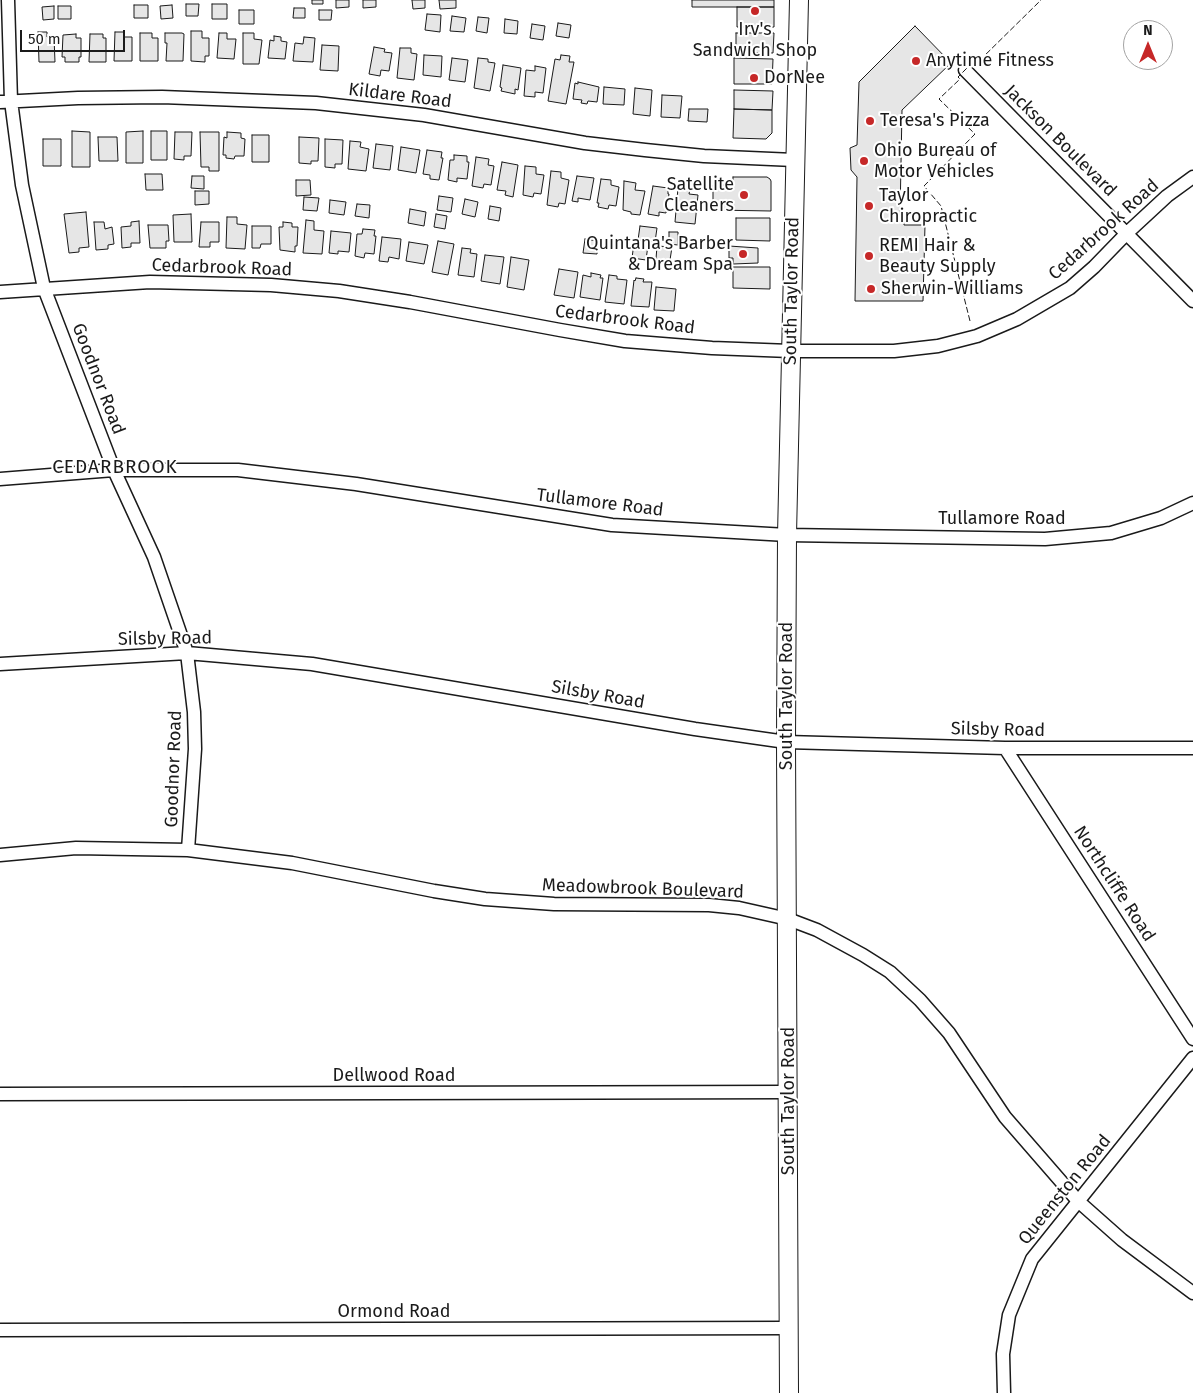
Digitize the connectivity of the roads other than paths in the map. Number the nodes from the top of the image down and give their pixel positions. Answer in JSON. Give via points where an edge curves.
{"nodes":[{"id":1,"x":8,"y":0,"type":"edge"},
{"id":2,"x":799,"y":0,"type":"edge"},
{"id":3,"x":965,"y":70,"type":"dead end"},
{"id":4,"x":5,"y":102,"type":"edge"},
{"id":5,"x":794,"y":160,"type":"junction"},
{"id":6,"x":1193,"y":177,"type":"edge"},
{"id":7,"x":1127,"y":233,"type":"junction"},
{"id":8,"x":44,"y":288,"type":"junction"},
{"id":9,"x":0,"y":292,"type":"edge"},
{"id":10,"x":1193,"y":301,"type":"edge"},
{"id":11,"x":790,"y":351,"type":"junction"},
{"id":12,"x":114,"y":470,"type":"junction"},
{"id":13,"x":0,"y":478,"type":"edge"},
{"id":14,"x":1193,"y":503,"type":"edge"},
{"id":15,"x":787,"y":535,"type":"junction"},
{"id":16,"x":187,"y":653,"type":"junction"},
{"id":17,"x":0,"y":664,"type":"edge"},
{"id":18,"x":786,"y":742,"type":"junction"},
{"id":19,"x":1005,"y":748,"type":"junction"},
{"id":20,"x":1193,"y":748,"type":"edge"},
{"id":21,"x":188,"y":850,"type":"junction"},
{"id":22,"x":0,"y":855,"type":"edge"},
{"id":23,"x":788,"y":918,"type":"junction"},
{"id":24,"x":1193,"y":1039,"type":"edge"},
{"id":25,"x":1193,"y":1058,"type":"edge"},
{"id":26,"x":789,"y":1092,"type":"junction"},
{"id":27,"x":0,"y":1094,"type":"edge"},
{"id":28,"x":1078,"y":1200,"type":"junction"},
{"id":29,"x":1193,"y":1292,"type":"edge"},
{"id":30,"x":789,"y":1328,"type":"junction"},
{"id":31,"x":0,"y":1330,"type":"edge"},
{"id":32,"x":789,"y":1393,"type":"edge"},
{"id":33,"x":1004,"y":1393,"type":"edge"}],
"edges":[{"from":1,"to":4,"type":"street","name":"Goodnor Road"},
{"from":2,"to":5,"type":"main road","name":"South Taylor Road"},
{"from":3,"to":7,"type":"street","name":"Jackson Boulevard"},
{"from":4,"to":5,"type":"street","name":"Kildare Road","via":[[162,97],[316,103],[424,115],[584,143],[704,156]]},
{"from":4,"to":8,"type":"street","name":"Goodnor Road"},
{"from":5,"to":11,"type":"main road","name":"South Taylor Road"},
{"from":6,"to":7,"type":"street","name":"Cedarbrook Road"},
{"from":7,"to":10,"type":"street","name":"Jackson Boulevard"},
{"from":7,"to":11,"type":"street","name":"Cedarbrook Road","via":[[1070,288],[1017,319],[977,336],[938,346],[894,351]]},
{"from":8,"to":9,"type":"street","name":"Cedarbrook Road"},
{"from":8,"to":11,"type":"street","name":"Cedarbrook Road","via":[[150,282],[271,285],[410,302],[624,341],[682,347]]},
{"from":8,"to":12,"type":"street","name":"Goodnor Road"},
{"from":11,"to":15,"type":"main road","name":"South Taylor Road"},
{"from":12,"to":13,"type":"street","name":"Tullamore Road"},
{"from":12,"to":15,"type":"street","name":"Tullamore Road","via":[[238,470],[356,484],[612,525]]},
{"from":12,"to":16,"type":"street","name":"Goodnor Road","via":[[154,557]]},
{"from":14,"to":15,"type":"street","name":"Tullamore Road","via":[[1161,518],[1110,533],[1045,539]]},
{"from":15,"to":18,"type":"main road","name":"South Taylor Road"},
{"from":16,"to":17,"type":"street","name":"Silsby Road"},
{"from":16,"to":18,"type":"street","name":"Silsby Road","via":[[312,664]]},
{"from":16,"to":21,"type":"street","name":"Goodnor Road","via":[[196,749]]},
{"from":18,"to":19,"type":"street","name":"Silsby Road"},
{"from":18,"to":23,"type":"main road","name":"South Taylor Road"},
{"from":19,"to":20,"type":"street","name":"Silsby Road"},
{"from":19,"to":24,"type":"street","name":"Northcliffe Road"},
{"from":21,"to":22,"type":"street","name":"Meadowbrook Boulevard","via":[[76,848]]},
{"from":21,"to":23,"type":"street","name":"Meadowbrook Boulevard","via":[[292,863],[494,900],[554,904],[710,905]]},
{"from":23,"to":26,"type":"main road","name":"South Taylor Road"},
{"from":23,"to":28,"type":"street","name":"Meadowbrook Boulevard","via":[[863,955],[890,972],[920,1000],[949,1033],[1005,1117]]},
{"from":25,"to":28,"type":"street","name":"Queenston Road"},
{"from":26,"to":27,"type":"street","name":"Dellwood Road"},
{"from":26,"to":30,"type":"main road","name":"South Taylor Road"},
{"from":28,"to":29,"type":"street","name":"Meadowbrook Boulevard","via":[[1122,1240]]},
{"from":28,"to":33,"type":"street","name":"Queenston Road","via":[[1032,1259],[1009,1315],[1003,1354]]},
{"from":30,"to":31,"type":"street","name":"Ormond Road"},
{"from":30,"to":32,"type":"main road","name":"South Taylor Road"}]}
